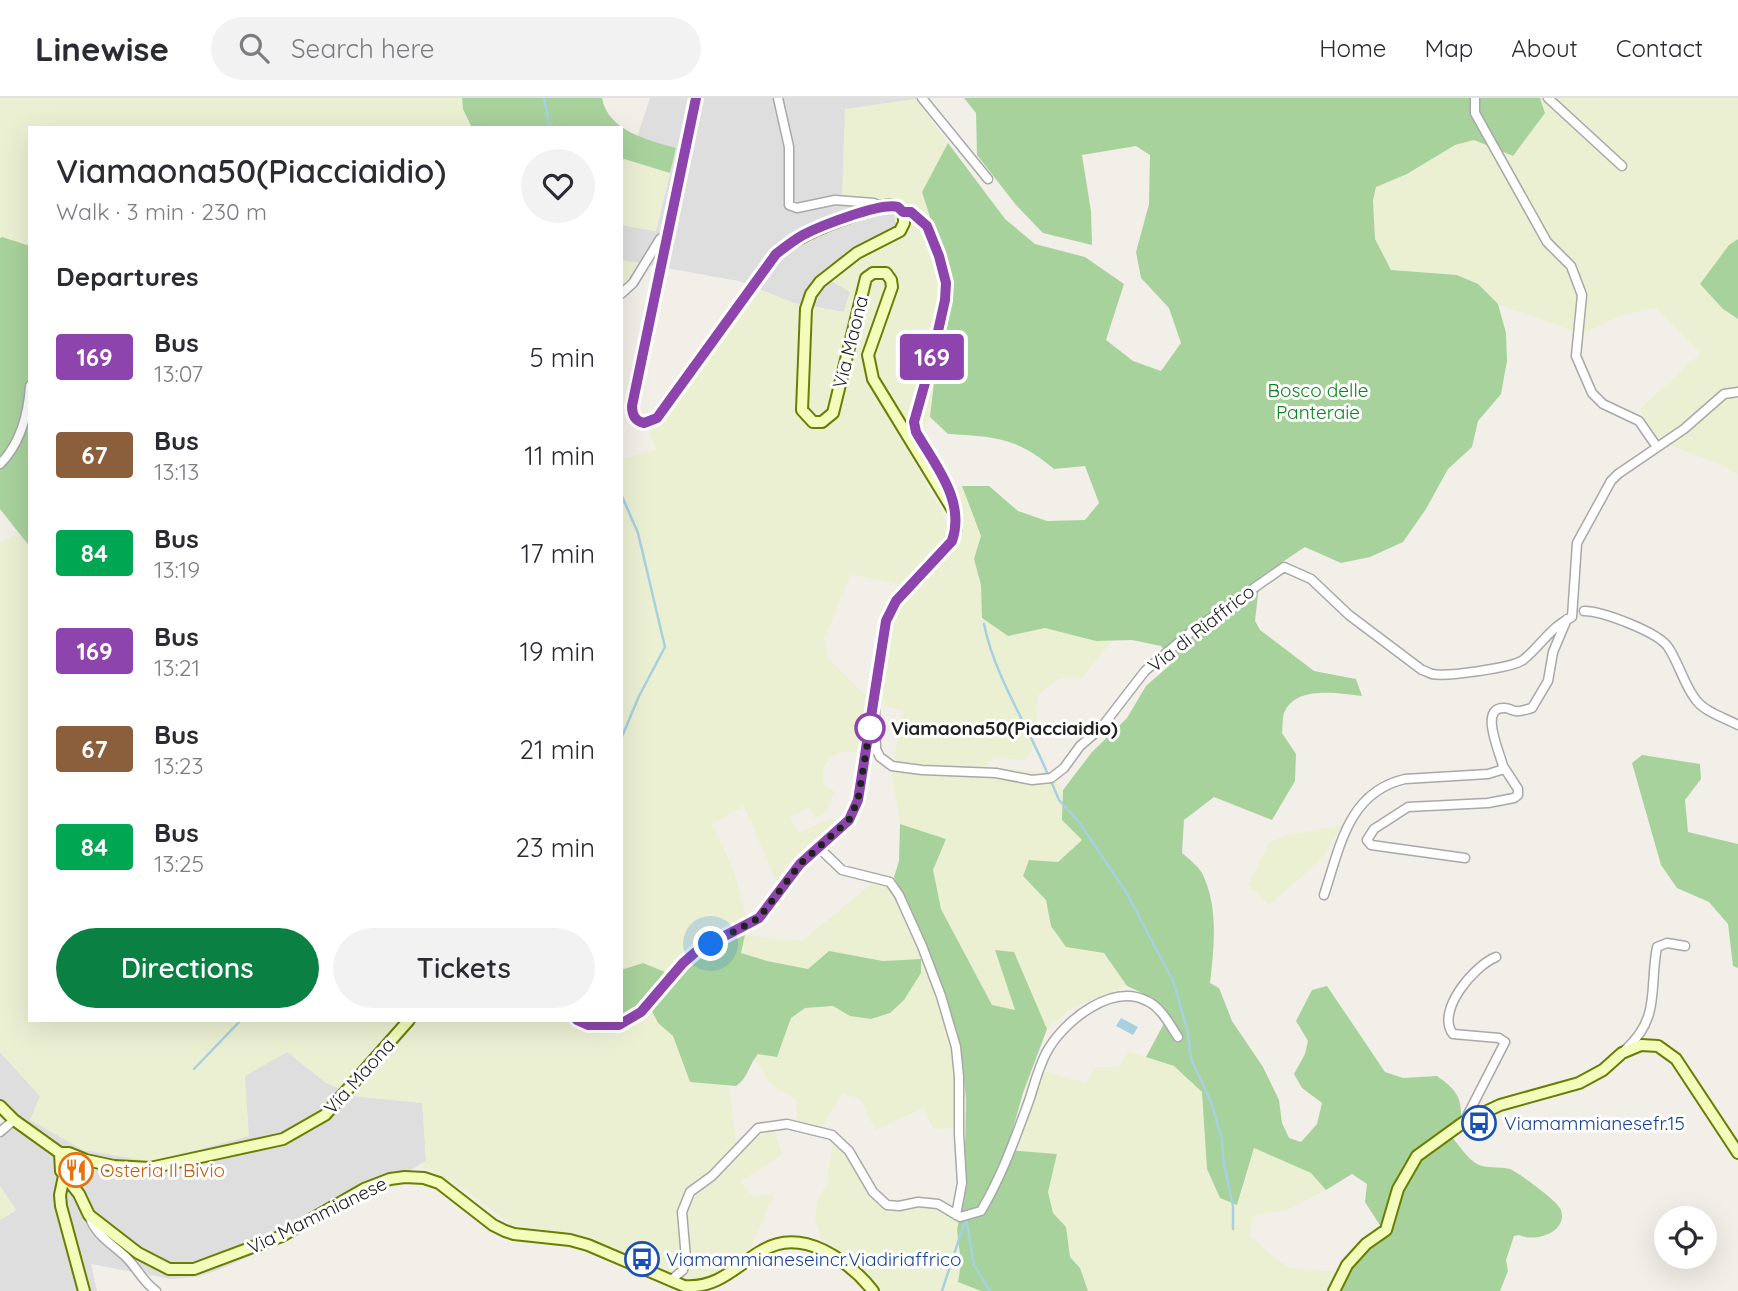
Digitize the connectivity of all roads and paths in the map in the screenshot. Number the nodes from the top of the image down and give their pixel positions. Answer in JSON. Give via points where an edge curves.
{"nodes":[{"id":1,"x":696,"y":98,"type":"edge"},
{"id":2,"x":778,"y":98,"type":"edge"},
{"id":3,"x":922,"y":98,"type":"edge"},
{"id":4,"x":1475,"y":98,"type":"edge"},
{"id":5,"x":1548,"y":98,"type":"edge"},
{"id":6,"x":1622,"y":166,"type":"dead end"},
{"id":7,"x":988,"y":179,"type":"dead end"},
{"id":8,"x":878,"y":207,"type":"junction"},
{"id":9,"x":903,"y":212,"type":"junction"},
{"id":10,"x":667,"y":235,"type":"junction"},
{"id":11,"x":623,"y":292,"type":"edge"},
{"id":12,"x":1738,"y":392,"type":"edge"},
{"id":13,"x":28,"y":396,"type":"edge"},
{"id":14,"x":1657,"y":447,"type":"junction"},
{"id":15,"x":0,"y":464,"type":"edge"},
{"id":16,"x":956,"y":515,"type":"junction"},
{"id":17,"x":1593,"y":606,"type":"dead end"},
{"id":18,"x":1584,"y":611,"type":"junction"},
{"id":19,"x":1569,"y":618,"type":"junction"},
{"id":20,"x":874,"y":707,"type":"junction"},
{"id":21,"x":1738,"y":725,"type":"edge"},
{"id":22,"x":1503,"y":766,"type":"junction"},
{"id":23,"x":818,"y":847,"type":"junction"},
{"id":24,"x":1465,"y":858,"type":"dead end"},
{"id":25,"x":1324,"y":895,"type":"dead end"},
{"id":26,"x":1685,"y":946,"type":"dead end"},
{"id":27,"x":1496,"y":957,"type":"dead end"},
{"id":28,"x":408,"y":1022,"type":"edge"},
{"id":29,"x":581,"y":1022,"type":"edge"},
{"id":30,"x":1178,"y":1037,"type":"dead end"},
{"id":31,"x":1622,"y":1053,"type":"junction"},
{"id":32,"x":0,"y":1106,"type":"edge"},
{"id":33,"x":14,"y":1120,"type":"junction"},
{"id":34,"x":1464,"y":1122,"type":"junction"},
{"id":35,"x":0,"y":1132,"type":"edge"},
{"id":36,"x":60,"y":1153,"type":"junction"},
{"id":37,"x":1738,"y":1153,"type":"edge"},
{"id":38,"x":64,"y":1176,"type":"junction"},
{"id":39,"x":89,"y":1215,"type":"junction"},
{"id":40,"x":956,"y":1215,"type":"junction"},
{"id":41,"x":670,"y":1281,"type":"junction"},
{"id":42,"x":148,"y":1288,"type":"edge"},
{"id":43,"x":85,"y":1291,"type":"edge"},
{"id":44,"x":156,"y":1291,"type":"edge"},
{"id":45,"x":873,"y":1291,"type":"edge"},
{"id":46,"x":1334,"y":1291,"type":"edge"}],
"edges":[{"from":1,"to":10,"type":"main road"},
{"from":2,"to":8,"type":"street","via":[[789,147],[789,205],[797,208],[835,200]]},
{"from":3,"to":7,"type":"street"},
{"from":4,"to":14,"type":"street","via":[[1475,113],[1547,242],[1571,266],[1581,295],[1576,356],[1592,393],[1603,404],[1639,421]]},
{"from":5,"to":6,"type":"street"},
{"from":8,"to":9,"type":"main road","via":[[894,206]]},
{"from":8,"to":10,"type":"main road","via":[[805,234],[776,254],[657,418],[644,423],[635,417],[632,406]]},
{"from":9,"to":16,"type":"street","via":[[911,212],[927,226],[946,283],[914,422],[951,492]]},
{"from":9,"to":16,"type":"main road","name":"Via Maona","via":[[900,231],[857,253],[811,293],[806,309],[802,411],[813,422],[822,422],[833,413],[866,278],[881,271],[892,287],[869,355],[873,379]]},
{"from":10,"to":11,"type":"street"},
{"from":12,"to":14,"type":"street","via":[[1724,394]]},
{"from":13,"to":15,"type":"street","via":[[20,436]]},
{"from":14,"to":19,"type":"street","via":[[1611,481],[1581,535],[1574,555]]},
{"from":16,"to":20,"type":"main road","via":[[952,541],[896,601],[886,621]]},
{"from":17,"to":18,"type":"street"},
{"from":18,"to":19,"type":"street"},
{"from":18,"to":21,"type":"street","via":[[1615,618],[1666,643],[1696,701]]},
{"from":19,"to":20,"type":"street","name":"Via di Riaffrico","via":[[1523,660],[1509,666],[1433,674],[1377,638],[1311,579],[1284,567],[1191,632],[1146,671],[1101,728],[1051,778],[892,766],[876,749]]},
{"from":19,"to":22,"type":"street","via":[[1553,653],[1548,681],[1532,708],[1518,712],[1504,707],[1491,716]]},
{"from":20,"to":23,"type":"main road","via":[[855,810]]},
{"from":22,"to":24,"type":"street","via":[[1518,789],[1514,798],[1408,807],[1374,829],[1367,839],[1371,845]]},
{"from":22,"to":25,"type":"street","via":[[1488,774],[1393,782],[1371,795],[1352,816]]},
{"from":23,"to":29,"type":"main road","via":[[759,918],[698,950],[641,1012],[619,1025]]},
{"from":23,"to":40,"type":"street","via":[[842,870],[890,882],[941,996],[957,1047],[960,1077],[962,1184]]},
{"from":26,"to":31,"type":"street","via":[[1667,943],[1657,947],[1652,1006],[1645,1027]]},
{"from":27,"to":34,"type":"street","via":[[1469,978],[1454,999],[1448,1024],[1453,1034],[1505,1042]]},
{"from":28,"to":36,"type":"main road","name":"Via Maona","via":[[325,1115],[283,1139],[149,1168],[107,1165]]},
{"from":30,"to":40,"type":"street","via":[[1161,1012],[1149,1001],[1135,997],[1099,1003],[1066,1025],[1047,1050],[987,1201],[981,1211]]},
{"from":31,"to":34,"type":"main road","via":[[1604,1070],[1579,1083],[1500,1105]]},
{"from":31,"to":37,"type":"main road","via":[[1641,1045],[1658,1046],[1676,1059]]},
{"from":32,"to":33,"type":"main road"},
{"from":33,"to":35,"type":"street"},
{"from":33,"to":36,"type":"main road"},
{"from":34,"to":46,"type":"main road","via":[[1417,1156],[1398,1189],[1387,1230],[1347,1265]]},
{"from":36,"to":38,"type":"main road","name":"Via Mammianese"},
{"from":38,"to":39,"type":"main road","name":"Via Mammianese"},
{"from":38,"to":43,"type":"main road","via":[[60,1200]]},
{"from":39,"to":41,"type":"main road","name":"Via Mammianese","via":[[158,1265],[194,1269],[282,1236],[376,1183],[414,1177],[444,1186],[505,1231],[588,1245]]},
{"from":39,"to":42,"type":"street","via":[[101,1237],[125,1257]]},
{"from":40,"to":41,"type":"street","via":[[938,1205],[918,1202],[887,1205],[832,1135],[787,1124],[758,1128],[690,1192],[682,1212],[686,1258],[683,1270]]},
{"from":41,"to":45,"type":"main road","name":"Via Mammianese","via":[[696,1288],[715,1283],[764,1250],[793,1241],[834,1255]]},
{"from":42,"to":44,"type":"street"}]}
